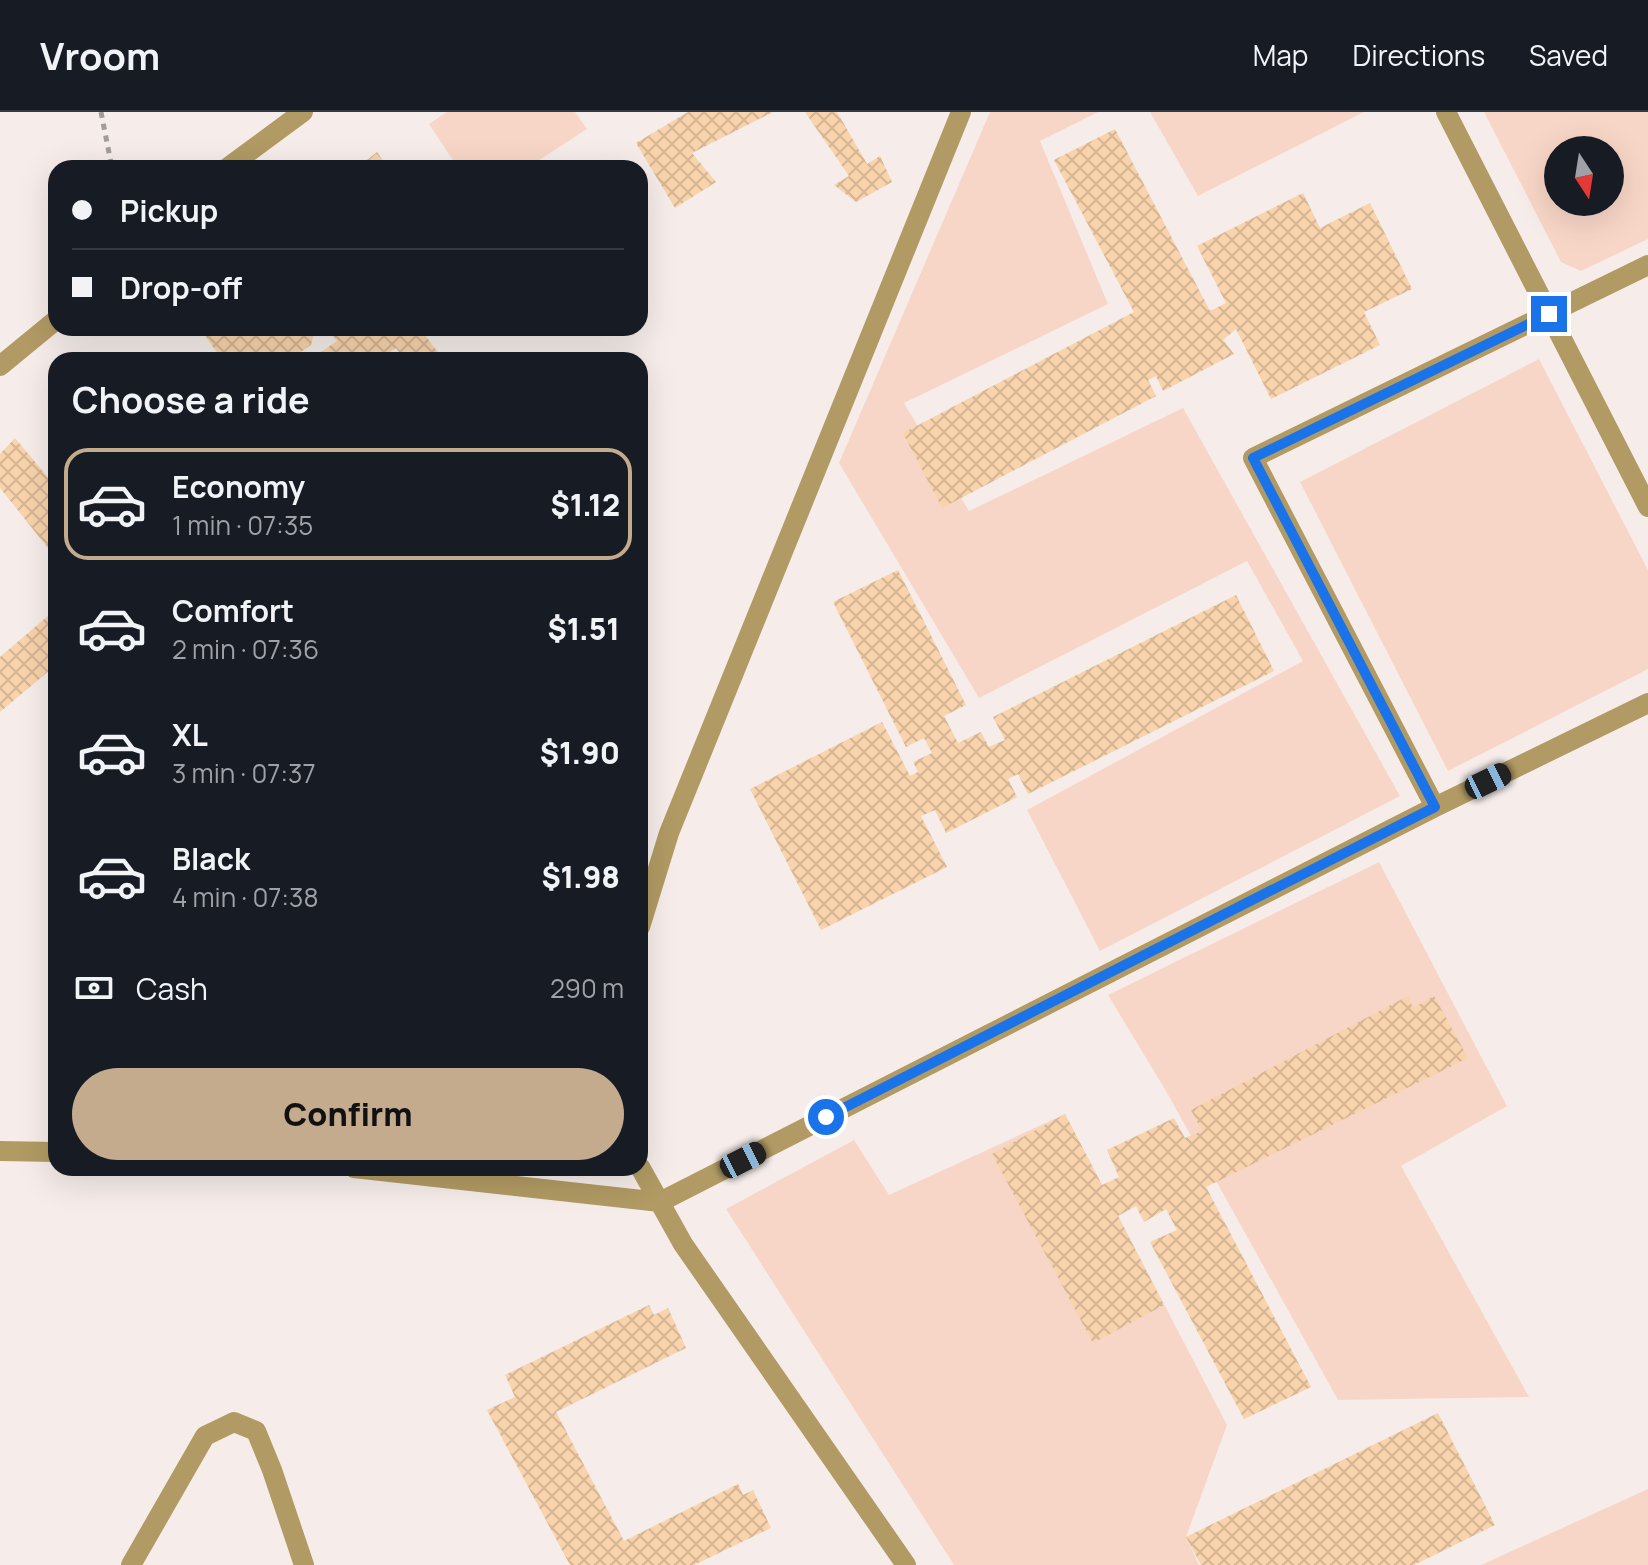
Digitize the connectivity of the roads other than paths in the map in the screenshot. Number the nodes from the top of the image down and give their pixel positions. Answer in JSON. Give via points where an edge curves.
{"nodes":[{"id":1,"x":303,"y":112,"type":"edge"},
{"id":2,"x":961,"y":112,"type":"edge"},
{"id":3,"x":1446,"y":112,"type":"edge"},
{"id":4,"x":238,"y":160,"type":"edge"},
{"id":5,"x":1648,"y":265,"type":"edge"},
{"id":6,"x":1549,"y":314,"type":"junction"},
{"id":7,"x":48,"y":327,"type":"edge"},
{"id":8,"x":0,"y":366,"type":"edge"},
{"id":9,"x":1648,"y":507,"type":"edge"},
{"id":10,"x":1648,"y":703,"type":"edge"},
{"id":11,"x":1435,"y":807,"type":"junction"},
{"id":12,"x":648,"y":901,"type":"edge"},
{"id":13,"x":0,"y":1151,"type":"edge"},
{"id":14,"x":48,"y":1152,"type":"edge"},
{"id":15,"x":426,"y":1176,"type":"edge"},
{"id":16,"x":645,"y":1176,"type":"edge"},
{"id":17,"x":660,"y":1202,"type":"junction"},
{"id":18,"x":131,"y":1565,"type":"edge"},
{"id":19,"x":304,"y":1565,"type":"edge"},
{"id":20,"x":906,"y":1565,"type":"edge"}],
"edges":[{"from":1,"to":4,"type":"street"},
{"from":2,"to":12,"type":"street","via":[[669,833]]},
{"from":3,"to":6,"type":"street"},
{"from":5,"to":6,"type":"street"},
{"from":6,"to":9,"type":"street"},
{"from":6,"to":11,"type":"street","via":[[1253,458]]},
{"from":7,"to":8,"type":"street"},
{"from":10,"to":11,"type":"street"},
{"from":11,"to":17,"type":"street"},
{"from":13,"to":14,"type":"street"},
{"from":15,"to":17,"type":"street"},
{"from":16,"to":17,"type":"street"},
{"from":17,"to":20,"type":"street","via":[[683,1244]]},
{"from":18,"to":19,"type":"street","via":[[205,1436],[234,1422],[256,1431]]}]}
